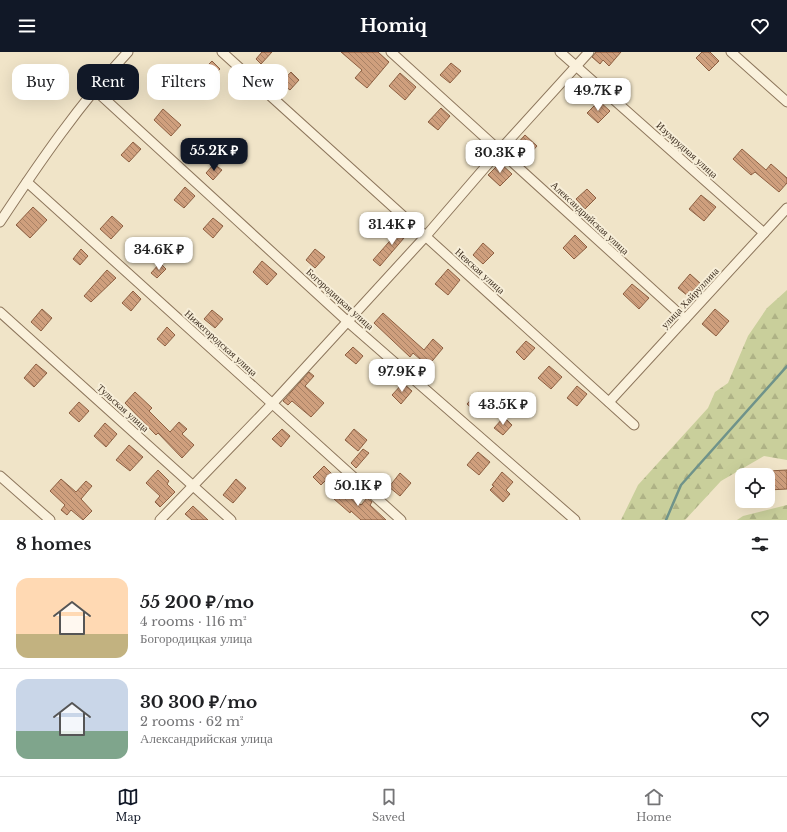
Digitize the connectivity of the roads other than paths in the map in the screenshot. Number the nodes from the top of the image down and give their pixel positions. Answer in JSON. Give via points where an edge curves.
{"nodes":[{"id":1,"x":128,"y":52,"type":"edge"},
{"id":2,"x":222,"y":52,"type":"edge"},
{"id":3,"x":391,"y":52,"type":"edge"},
{"id":4,"x":560,"y":52,"type":"edge"},
{"id":5,"x":589,"y":52,"type":"edge"},
{"id":6,"x":731,"y":52,"type":"edge"},
{"id":7,"x":117,"y":64,"type":"edge"},
{"id":8,"x":576,"y":67,"type":"junction"},
{"id":9,"x":88,"y":100,"type":"edge"},
{"id":10,"x":106,"y":100,"type":"edge"},
{"id":11,"x":787,"y":102,"type":"edge"},
{"id":12,"x":500,"y":150,"type":"junction"},
{"id":13,"x":27,"y":182,"type":"junction"},
{"id":14,"x":787,"y":208,"type":"edge"},
{"id":15,"x":0,"y":222,"type":"edge"},
{"id":16,"x":764,"y":233,"type":"junction"},
{"id":17,"x":425,"y":237,"type":"junction"},
{"id":18,"x":0,"y":312,"type":"edge"},
{"id":19,"x":685,"y":319,"type":"junction"},
{"id":20,"x":347,"y":321,"type":"junction"},
{"id":21,"x":609,"y":402,"type":"junction"},
{"id":22,"x":272,"y":404,"type":"junction"},
{"id":23,"x":634,"y":425,"type":"dead end"},
{"id":24,"x":0,"y":476,"type":"edge"},
{"id":25,"x":192,"y":486,"type":"junction"},
{"id":26,"x":50,"y":520,"type":"edge"},
{"id":27,"x":160,"y":520,"type":"edge"},
{"id":28,"x":231,"y":520,"type":"edge"},
{"id":29,"x":401,"y":520,"type":"edge"},
{"id":30,"x":575,"y":520,"type":"edge"}],
"edges":[{"from":1,"to":7,"type":"street"},
{"from":2,"to":17,"type":"street","name":"Невская улица"},
{"from":3,"to":12,"type":"street","name":"Александрийская улица"},
{"from":4,"to":8,"type":"street","name":"Изумрудная улица"},
{"from":5,"to":8,"type":"street"},
{"from":6,"to":11,"type":"street"},
{"from":8,"to":12,"type":"street"},
{"from":8,"to":16,"type":"street","name":"Изумрудная улица"},
{"from":9,"to":13,"type":"street"},
{"from":10,"to":20,"type":"street","name":"Богородицкая улица"},
{"from":12,"to":17,"type":"street"},
{"from":12,"to":19,"type":"street","name":"Александрийская улица"},
{"from":13,"to":15,"type":"street"},
{"from":13,"to":22,"type":"street","name":"Нижегородская улица"},
{"from":14,"to":16,"type":"street","name":"улица Хайруллина"},
{"from":16,"to":19,"type":"street","name":"улица Хайруллина"},
{"from":17,"to":20,"type":"street"},
{"from":17,"to":21,"type":"street","name":"Невская улица"},
{"from":18,"to":25,"type":"street","name":"Тульская улица"},
{"from":19,"to":21,"type":"street","name":"улица Хайруллина"},
{"from":20,"to":22,"type":"street"},
{"from":20,"to":30,"type":"street","name":"Богородицкая улица"},
{"from":21,"to":23,"type":"street","name":"Невская улица"},
{"from":22,"to":25,"type":"street"},
{"from":22,"to":29,"type":"street","name":"Нижегородская улица"},
{"from":24,"to":26,"type":"street"},
{"from":25,"to":27,"type":"street"},
{"from":25,"to":28,"type":"street","name":"Тульская улица"}]}
